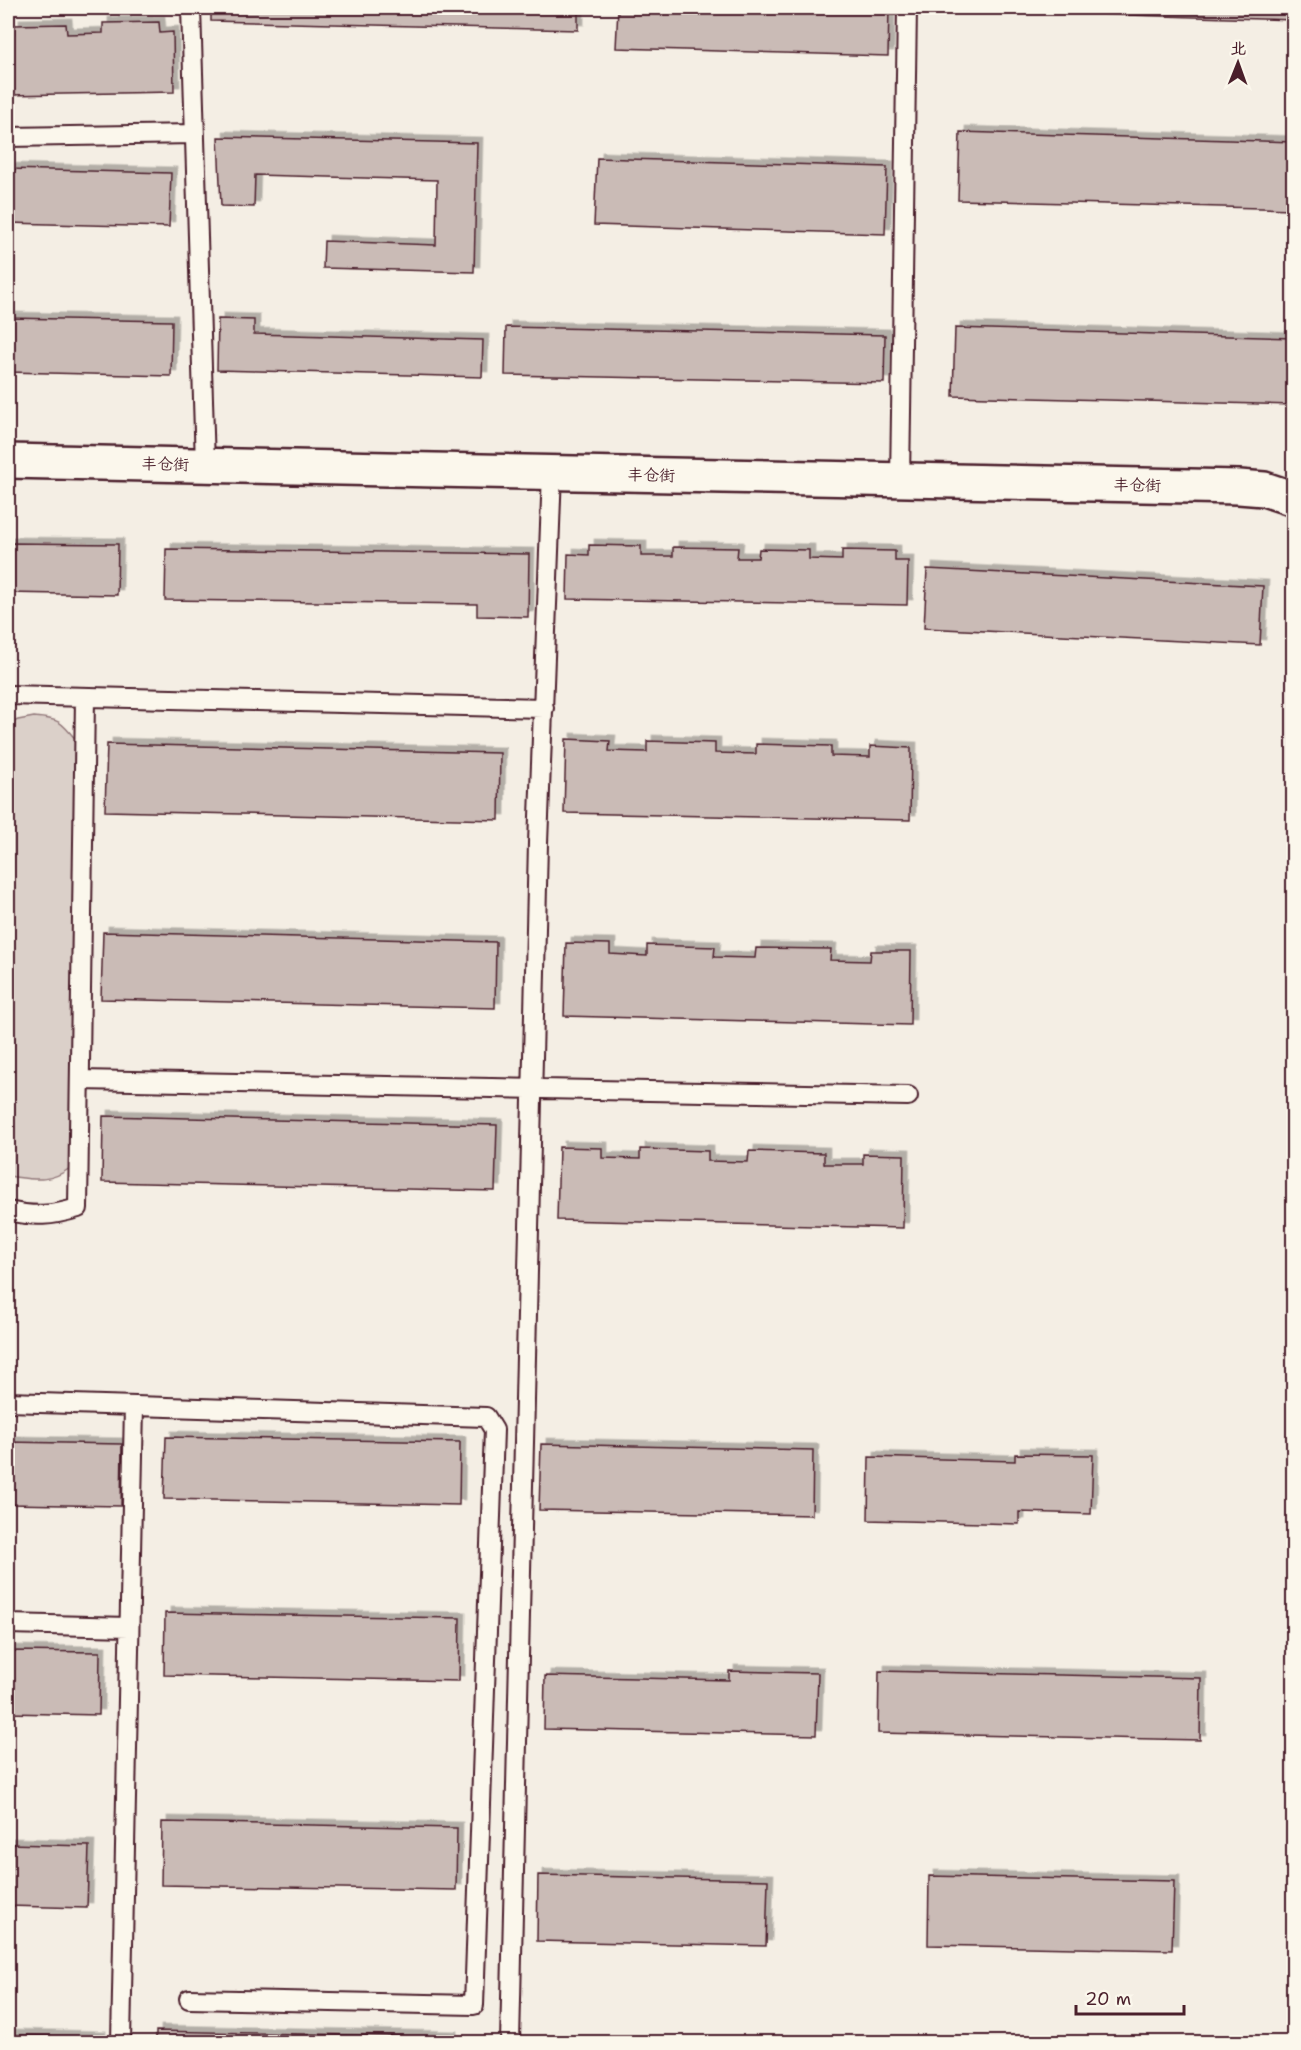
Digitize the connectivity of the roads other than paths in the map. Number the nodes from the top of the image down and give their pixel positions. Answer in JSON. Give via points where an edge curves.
{"nodes":[{"id":1,"x":191,"y":8,"type":"edge"},
{"id":2,"x":907,"y":8,"type":"edge"},
{"id":3,"x":195,"y":134,"type":"junction"},
{"id":4,"x":8,"y":137,"type":"edge"},
{"id":5,"x":8,"y":461,"type":"edge"},
{"id":6,"x":205,"y":465,"type":"junction"},
{"id":7,"x":552,"y":472,"type":"junction"},
{"id":8,"x":900,"y":480,"type":"junction"},
{"id":9,"x":1293,"y":499,"type":"edge"},
{"id":10,"x":8,"y":695,"type":"edge"},
{"id":11,"x":85,"y":697,"type":"junction"},
{"id":12,"x":544,"y":708,"type":"junction"},
{"id":13,"x":80,"y":1080,"type":"junction"},
{"id":14,"x":533,"y":1089,"type":"junction"},
{"id":15,"x":908,"y":1096,"type":"dead end"},
{"id":16,"x":8,"y":1211,"type":"edge"},
{"id":17,"x":8,"y":1402,"type":"edge"},
{"id":18,"x":134,"y":1406,"type":"junction"},
{"id":19,"x":8,"y":1624,"type":"edge"},
{"id":20,"x":129,"y":1627,"type":"junction"},
{"id":21,"x":189,"y":1999,"type":"dead end"},
{"id":22,"x":121,"y":2043,"type":"edge"},
{"id":23,"x":510,"y":2043,"type":"edge"}],
"edges":[{"from":1,"to":3,"type":"lane"},
{"from":2,"to":8,"type":"lane"},
{"from":3,"to":4,"type":"lane"},
{"from":3,"to":6,"type":"lane"},
{"from":5,"to":6,"type":"street","name":"丰仓街"},
{"from":6,"to":7,"type":"street","name":"丰仓街"},
{"from":7,"to":8,"type":"street","name":"丰仓街"},
{"from":7,"to":12,"type":"lane"},
{"from":8,"to":9,"type":"street","name":"丰仓街","via":[[1239,487],[1264,489]]},
{"from":10,"to":11,"type":"lane"},
{"from":11,"to":12,"type":"lane"},
{"from":11,"to":13,"type":"lane"},
{"from":12,"to":14,"type":"lane"},
{"from":13,"to":14,"type":"lane"},
{"from":13,"to":16,"type":"lane","via":[[78,1208],[30,1216]]},
{"from":14,"to":15,"type":"lane"},
{"from":14,"to":23,"type":"lane"},
{"from":17,"to":18,"type":"lane"},
{"from":18,"to":20,"type":"lane"},
{"from":18,"to":21,"type":"lane","via":[[486,1416],[494,1430],[474,2005]]},
{"from":19,"to":20,"type":"lane"},
{"from":20,"to":22,"type":"lane"}]}
